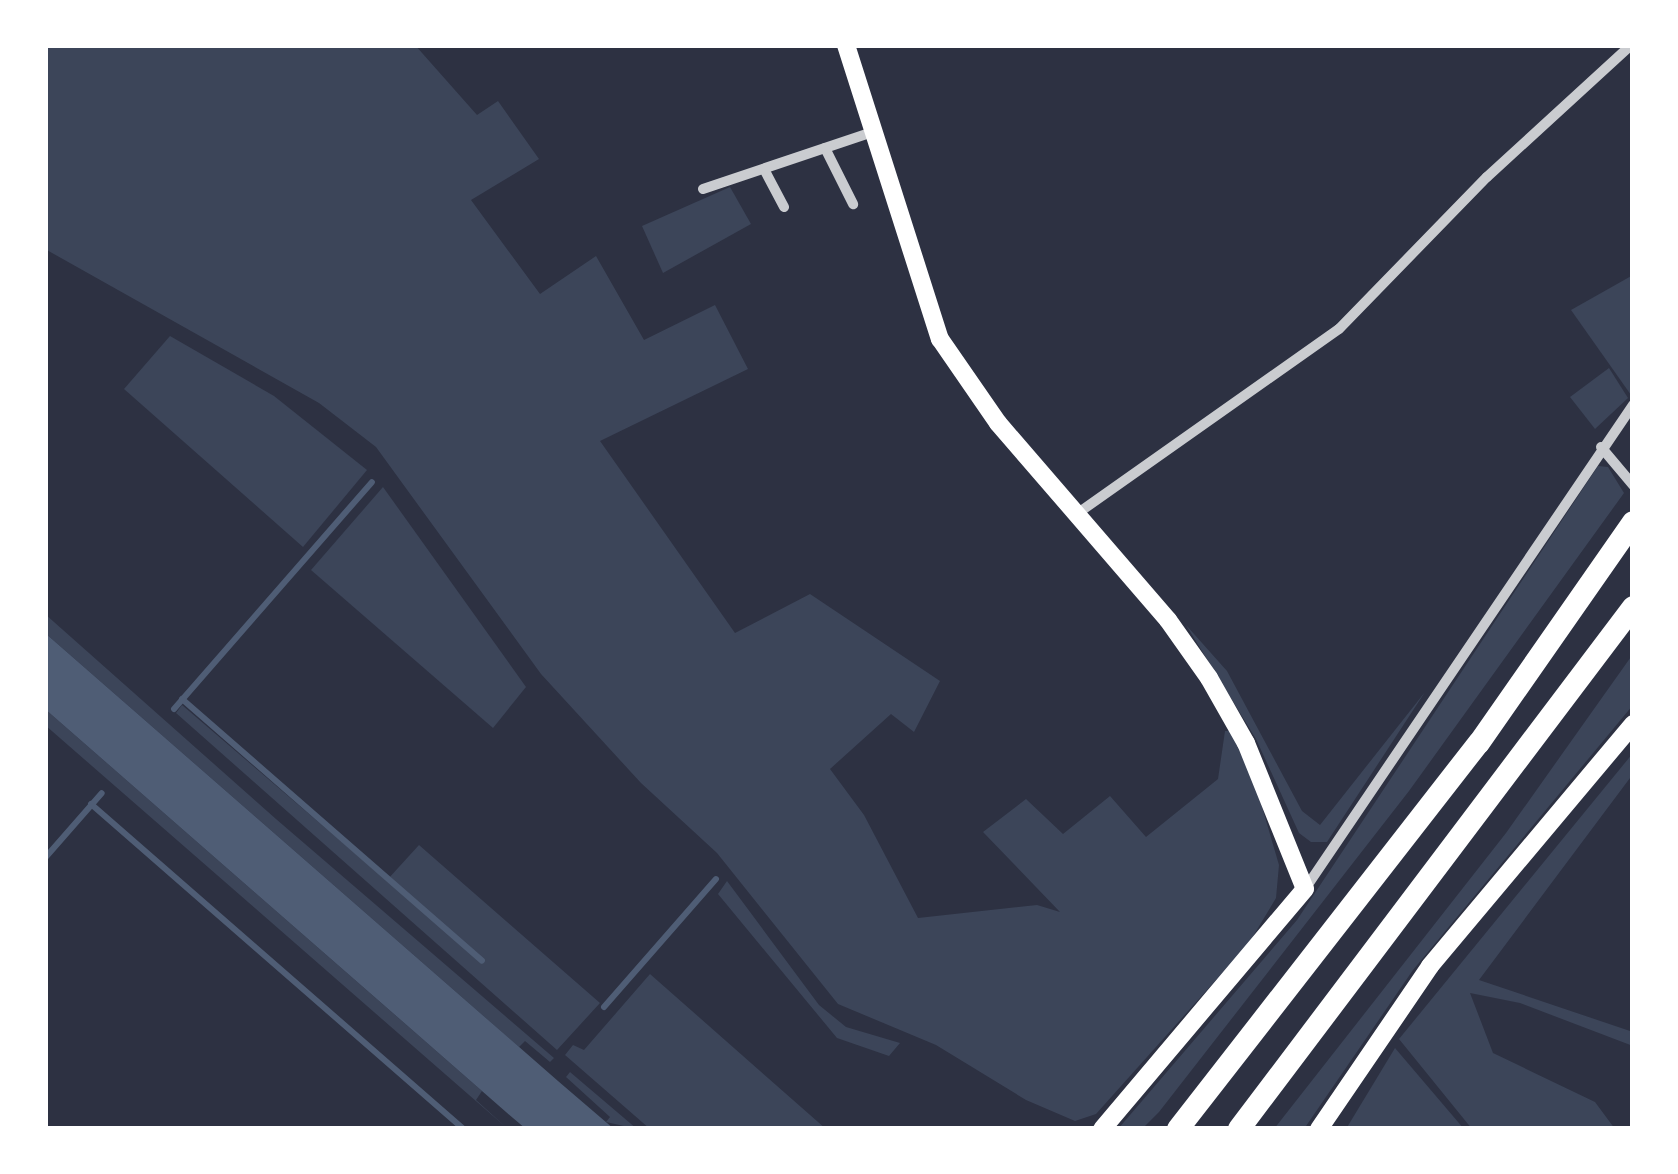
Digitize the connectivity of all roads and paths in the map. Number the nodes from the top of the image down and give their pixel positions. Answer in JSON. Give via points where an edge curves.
{"nodes":[{"id":1,"x":846,"y":45,"type":"edge"},
{"id":2,"x":1632,"y":45,"type":"edge"},
{"id":3,"x":876,"y":131,"type":"junction"},
{"id":4,"x":825,"y":148,"type":"junction"},
{"id":5,"x":764,"y":169,"type":"junction"},
{"id":6,"x":704,"y":190,"type":"dead end"},
{"id":7,"x":853,"y":204,"type":"dead end"},
{"id":8,"x":784,"y":207,"type":"dead end"},
{"id":9,"x":1633,"y":405,"type":"edge"},
{"id":10,"x":1601,"y":447,"type":"junction"},
{"id":11,"x":1631,"y":483,"type":"edge"},
{"id":12,"x":1078,"y":513,"type":"junction"},
{"id":13,"x":1633,"y":522,"type":"edge"},
{"id":14,"x":1633,"y":607,"type":"edge"},
{"id":15,"x":1633,"y":724,"type":"edge"},
{"id":16,"x":1305,"y":889,"type":"junction"},
{"id":17,"x":1102,"y":1129,"type":"edge"},
{"id":18,"x":1178,"y":1129,"type":"edge"},
{"id":19,"x":1238,"y":1129,"type":"edge"},
{"id":20,"x":1319,"y":1129,"type":"edge"}],
"edges":[{"from":1,"to":3,"type":"main road"},
{"from":2,"to":12,"type":"street","via":[[1448,214],[1340,329]]},
{"from":3,"to":4,"type":"street"},
{"from":3,"to":12,"type":"main road","via":[[940,339],[998,423]]},
{"from":4,"to":5,"type":"street"},
{"from":4,"to":7,"type":"street"},
{"from":5,"to":6,"type":"street"},
{"from":5,"to":8,"type":"street"},
{"from":9,"to":10,"type":"street"},
{"from":10,"to":11,"type":"street"},
{"from":10,"to":16,"type":"street"},
{"from":12,"to":16,"type":"main road","via":[[1168,620],[1230,712]]},
{"from":13,"to":18,"type":"highway","via":[[1479,743]]},
{"from":14,"to":19,"type":"highway"},
{"from":15,"to":20,"type":"main road","via":[[1430,966]]},
{"from":16,"to":17,"type":"main road"}]}
